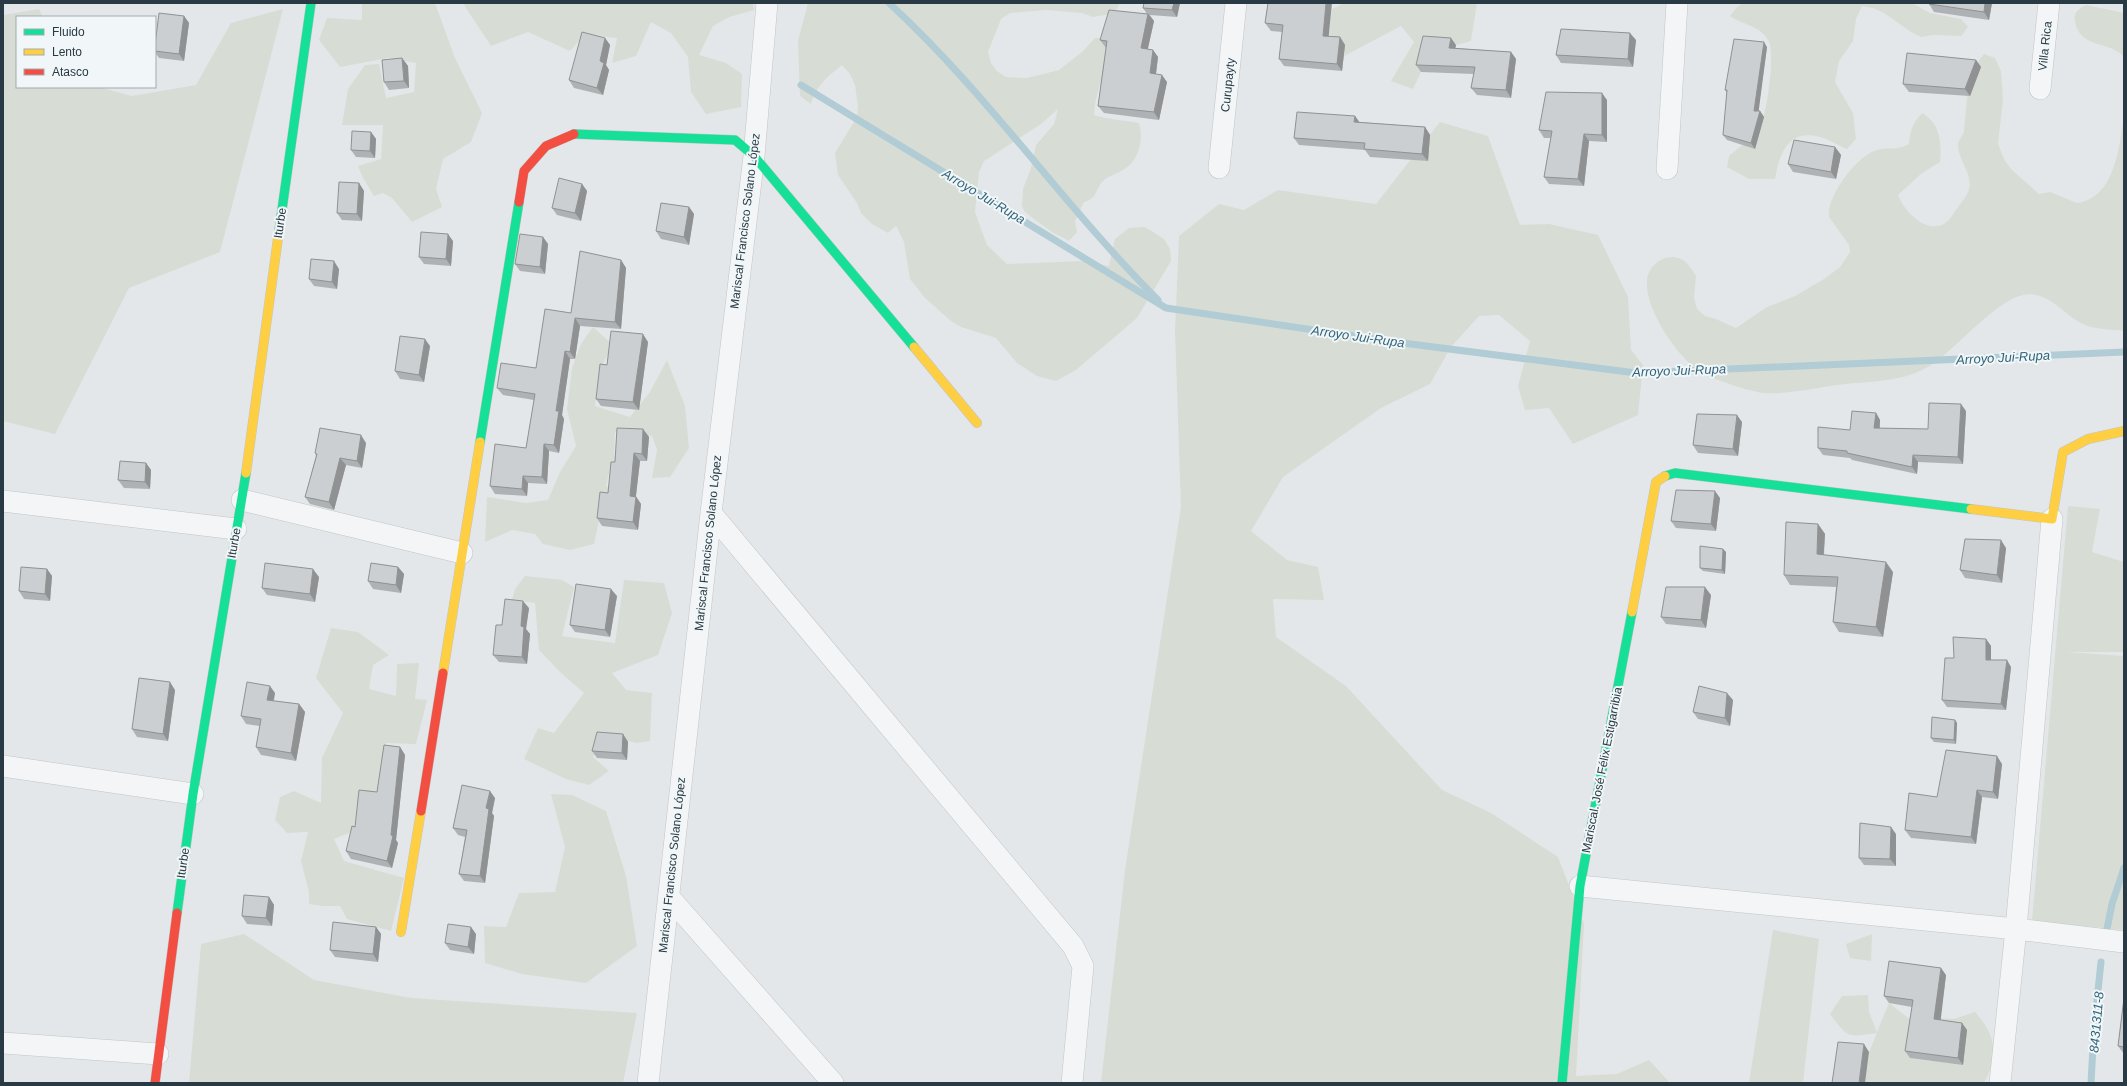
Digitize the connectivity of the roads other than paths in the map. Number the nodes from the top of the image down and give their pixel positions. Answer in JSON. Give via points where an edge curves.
{"nodes":[{"id":1,"x":310,"y":3,"type":"edge"},
{"id":2,"x":767,"y":3,"type":"edge"},
{"id":3,"x":1236,"y":3,"type":"edge"},
{"id":4,"x":1677,"y":3,"type":"edge"},
{"id":5,"x":2049,"y":3,"type":"edge"},
{"id":6,"x":2040,"y":89,"type":"dead end"},
{"id":7,"x":754,"y":156,"type":"junction"},
{"id":8,"x":1219,"y":168,"type":"dead end"},
{"id":9,"x":1667,"y":169,"type":"dead end"},
{"id":10,"x":977,"y":423,"type":"dead end"},
{"id":11,"x":2124,"y":431,"type":"edge"},
{"id":12,"x":242,"y":500,"type":"junction"},
{"id":13,"x":3,"y":501,"type":"edge"},
{"id":14,"x":711,"y":513,"type":"junction"},
{"id":15,"x":2052,"y":519,"type":"junction"},
{"id":16,"x":236,"y":529,"type":"junction"},
{"id":17,"x":462,"y":553,"type":"junction"},
{"id":18,"x":3,"y":766,"type":"edge"},
{"id":19,"x":193,"y":794,"type":"junction"},
{"id":20,"x":1580,"y":886,"type":"junction"},
{"id":21,"x":669,"y":897,"type":"junction"},
{"id":22,"x":2016,"y":929,"type":"junction"},
{"id":23,"x":402,"y":932,"type":"dead end"},
{"id":24,"x":2124,"y":942,"type":"edge"},
{"id":25,"x":3,"y":1043,"type":"edge"},
{"id":26,"x":158,"y":1054,"type":"junction"},
{"id":27,"x":155,"y":1083,"type":"edge"},
{"id":28,"x":648,"y":1083,"type":"edge"},
{"id":29,"x":833,"y":1083,"type":"edge"},
{"id":30,"x":1072,"y":1083,"type":"edge"},
{"id":31,"x":1562,"y":1083,"type":"edge"},
{"id":32,"x":2000,"y":1083,"type":"edge"}],
"edges":[{"from":1,"to":12,"type":"street","name":"Iturbe"},
{"from":2,"to":7,"type":"street","name":"Mariscal Francisco Solano López"},
{"from":3,"to":8,"type":"street","name":"Curupayty"},
{"from":4,"to":9,"type":"street"},
{"from":5,"to":6,"type":"street","name":"Villa Rica"},
{"from":7,"to":10,"type":"street"},
{"from":7,"to":14,"type":"street","name":"Mariscal Francisco Solano López"},
{"from":7,"to":17,"type":"street","via":[[735,140],[572,134],[546,146],[524,171]]},
{"from":11,"to":15,"type":"street","via":[[2088,439],[2062,452]]},
{"from":12,"to":16,"type":"street","name":"Iturbe"},
{"from":12,"to":17,"type":"street"},
{"from":13,"to":16,"type":"street"},
{"from":14,"to":21,"type":"street","name":"Mariscal Francisco Solano López"},
{"from":14,"to":30,"type":"street","via":[[1073,946],[1083,966]]},
{"from":15,"to":20,"type":"street","name":"Mariscal. José Félix Estigarribia","via":[[1675,473],[1666,475],[1656,482]]},
{"from":15,"to":22,"type":"street"},
{"from":16,"to":19,"type":"street","name":"Iturbe"},
{"from":17,"to":23,"type":"street"},
{"from":18,"to":19,"type":"street"},
{"from":19,"to":26,"type":"street","name":"Iturbe"},
{"from":20,"to":22,"type":"street"},
{"from":20,"to":31,"type":"street","name":"Mariscal. José Félix Estigarribia"},
{"from":21,"to":28,"type":"street","name":"Mariscal Francisco Solano López"},
{"from":21,"to":29,"type":"street"},
{"from":22,"to":24,"type":"street"},
{"from":22,"to":32,"type":"street"},
{"from":25,"to":26,"type":"street"},
{"from":26,"to":27,"type":"street","name":"Iturbe"}]}
